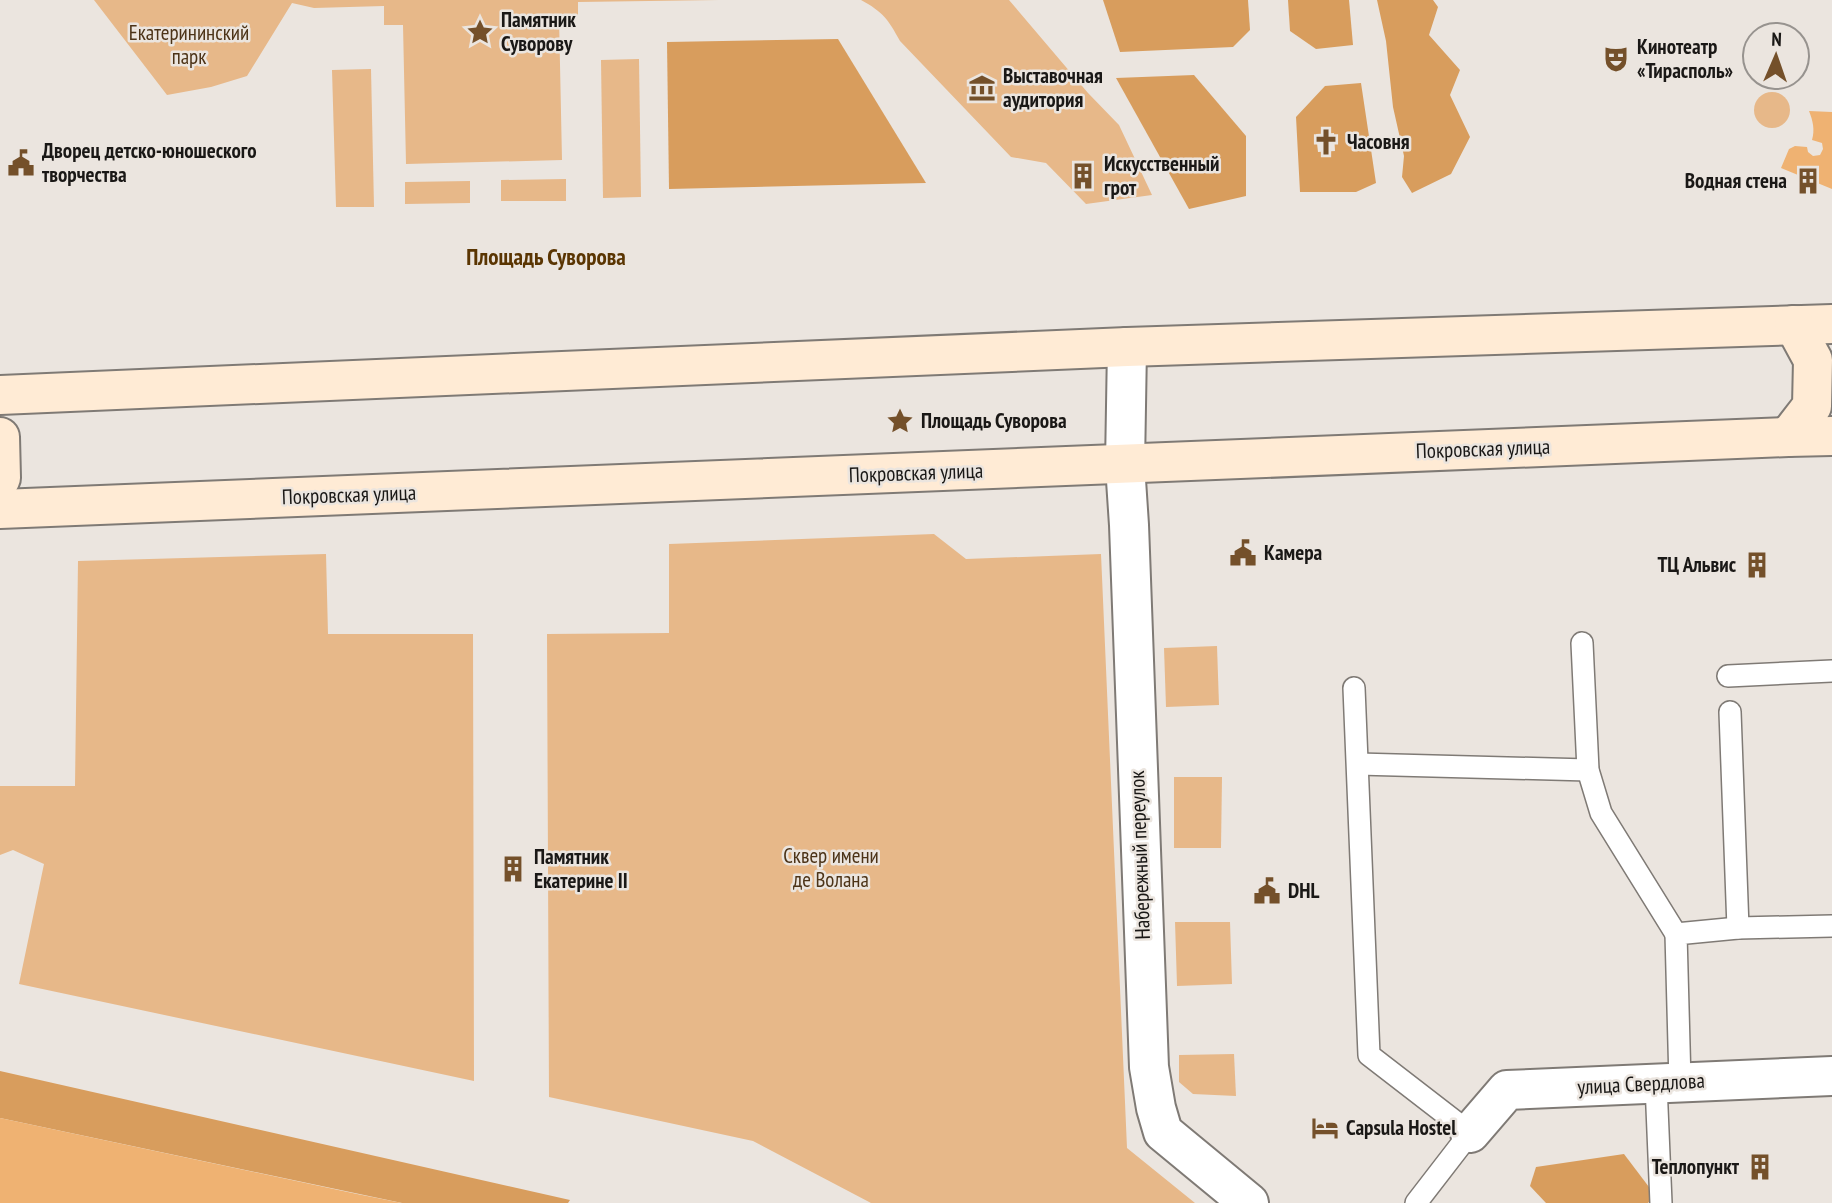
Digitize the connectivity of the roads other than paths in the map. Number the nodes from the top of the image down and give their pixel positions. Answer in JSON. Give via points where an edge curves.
{"nodes":[{"id":1,"x":1832,"y":324,"type":"edge"},
{"id":2,"x":1794,"y":325,"type":"junction"},
{"id":3,"x":1832,"y":335,"type":"edge"},
{"id":4,"x":1126,"y":347,"type":"junction"},
{"id":5,"x":0,"y":395,"type":"edge"},
{"id":6,"x":1832,"y":436,"type":"edge"},
{"id":7,"x":0,"y":437,"type":"edge"},
{"id":8,"x":1788,"y":437,"type":"junction"},
{"id":9,"x":1125,"y":464,"type":"junction"},
{"id":10,"x":0,"y":480,"type":"edge"},
{"id":11,"x":0,"y":509,"type":"edge"},
{"id":12,"x":1582,"y":643,"type":"dead end"},
{"id":13,"x":1832,"y":671,"type":"edge"},
{"id":14,"x":1728,"y":676,"type":"dead end"},
{"id":15,"x":1354,"y":688,"type":"dead end"},
{"id":16,"x":1730,"y":712,"type":"dead end"},
{"id":17,"x":1359,"y":764,"type":"junction"},
{"id":18,"x":1588,"y":770,"type":"junction"},
{"id":19,"x":1832,"y":926,"type":"edge"},
{"id":20,"x":1738,"y":928,"type":"junction"},
{"id":21,"x":1676,"y":934,"type":"junction"},
{"id":22,"x":1832,"y":1076,"type":"edge"},
{"id":23,"x":1668,"y":1083,"type":"junction"},
{"id":24,"x":1470,"y":1133,"type":"junction"},
{"id":25,"x":1249,"y":1203,"type":"edge"},
{"id":26,"x":1416,"y":1203,"type":"edge"},
{"id":27,"x":1661,"y":1203,"type":"edge"}],
"edges":[{"from":1,"to":2,"type":"main road"},
{"from":2,"to":3,"type":"main road"},
{"from":2,"to":4,"type":"main road"},
{"from":2,"to":8,"type":"main road","via":[[1813,360],[1812,406]]},
{"from":4,"to":5,"type":"main road"},
{"from":4,"to":9,"type":"street","name":"Набережный переулок"},
{"from":6,"to":8,"type":"main road","name":"Покровская улица"},
{"from":7,"to":10,"type":"main road"},
{"from":8,"to":9,"type":"main road","name":"Покровская улица"},
{"from":9,"to":11,"type":"main road","name":"Покровская улица"},
{"from":9,"to":25,"type":"street","name":"Набережный переулок","via":[[1149,1067],[1163,1132]]},
{"from":12,"to":18,"type":"lane"},
{"from":13,"to":14,"type":"lane"},
{"from":15,"to":17,"type":"lane"},
{"from":16,"to":20,"type":"lane"},
{"from":17,"to":18,"type":"lane"},
{"from":17,"to":24,"type":"lane","via":[[1369,1055]]},
{"from":18,"to":21,"type":"lane","via":[[1601,813]]},
{"from":19,"to":20,"type":"lane"},
{"from":20,"to":21,"type":"lane"},
{"from":21,"to":23,"type":"lane"},
{"from":22,"to":23,"type":"street","name":"улица Свердлова"},
{"from":23,"to":24,"type":"street","name":"улица Свердлова","via":[[1507,1090]]},
{"from":23,"to":27,"type":"lane"},
{"from":24,"to":26,"type":"lane"}]}
